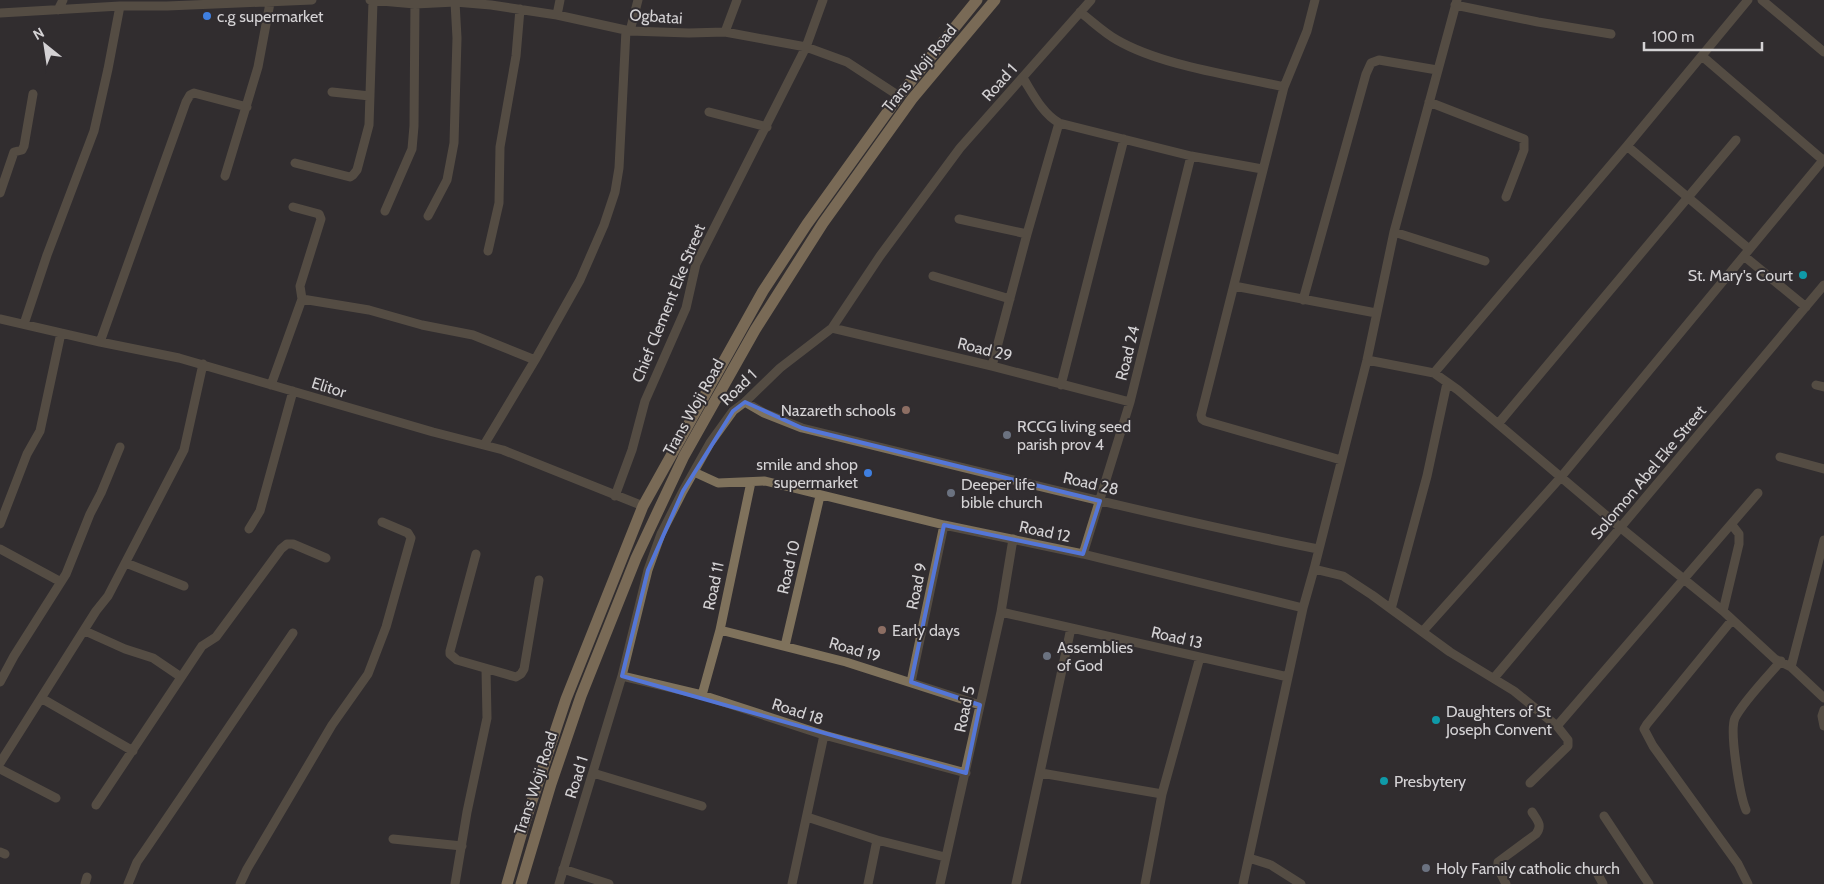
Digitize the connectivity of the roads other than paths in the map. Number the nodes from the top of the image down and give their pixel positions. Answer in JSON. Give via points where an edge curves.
{"nodes":[{"id":1,"x":63,"y":0,"type":"edge"},
{"id":2,"x":312,"y":0,"type":"edge"},
{"id":3,"x":371,"y":0,"type":"edge"},
{"id":4,"x":560,"y":0,"type":"edge"},
{"id":5,"x":638,"y":0,"type":"edge"},
{"id":6,"x":737,"y":0,"type":"edge"},
{"id":7,"x":823,"y":0,"type":"edge"},
{"id":8,"x":978,"y":0,"type":"edge"},
{"id":9,"x":995,"y":0,"type":"edge"},
{"id":10,"x":1091,"y":0,"type":"edge"},
{"id":11,"x":1314,"y":0,"type":"edge"},
{"id":12,"x":1748,"y":0,"type":"edge"},
{"id":13,"x":1762,"y":0,"type":"edge"},
{"id":14,"x":275,"y":1,"type":"edge"},
{"id":15,"x":202,"y":2,"type":"edge"},
{"id":16,"x":415,"y":2,"type":"edge"},
{"id":17,"x":456,"y":2,"type":"junction"},
{"id":18,"x":491,"y":2,"type":"edge"},
{"id":19,"x":1456,"y":3,"type":"edge"},
{"id":20,"x":123,"y":4,"type":"edge"},
{"id":21,"x":520,"y":9,"type":"junction"},
{"id":22,"x":58,"y":10,"type":"junction"},
{"id":23,"x":1080,"y":12,"type":"junction"},
{"id":24,"x":0,"y":13,"type":"edge"},
{"id":25,"x":556,"y":14,"type":"junction"},
{"id":26,"x":628,"y":30,"type":"junction"},
{"id":27,"x":725,"y":32,"type":"junction"},
{"id":28,"x":1611,"y":34,"type":"dead end"},
{"id":29,"x":806,"y":47,"type":"junction"},
{"id":30,"x":1824,"y":52,"type":"edge"},
{"id":31,"x":1702,"y":56,"type":"junction"},
{"id":32,"x":1436,"y":70,"type":"junction"},
{"id":33,"x":1023,"y":78,"type":"junction"},
{"id":34,"x":1284,"y":86,"type":"junction"},
{"id":35,"x":332,"y":92,"type":"dead end"},
{"id":36,"x":33,"y":94,"type":"dead end"},
{"id":37,"x":370,"y":96,"type":"junction"},
{"id":38,"x":899,"y":96,"type":"junction"},
{"id":39,"x":1429,"y":102,"type":"junction"},
{"id":40,"x":247,"y":107,"type":"junction"},
{"id":41,"x":709,"y":112,"type":"dead end"},
{"id":42,"x":1059,"y":123,"type":"junction"},
{"id":43,"x":767,"y":128,"type":"junction"},
{"id":44,"x":1124,"y":139,"type":"junction"},
{"id":45,"x":1736,"y":140,"type":"dead end"},
{"id":46,"x":1627,"y":146,"type":"junction"},
{"id":47,"x":1190,"y":156,"type":"junction"},
{"id":48,"x":1824,"y":160,"type":"edge"},
{"id":49,"x":295,"y":163,"type":"dead end"},
{"id":50,"x":1262,"y":169,"type":"junction"},
{"id":51,"x":225,"y":176,"type":"dead end"},
{"id":52,"x":0,"y":193,"type":"edge"},
{"id":53,"x":1506,"y":197,"type":"dead end"},
{"id":54,"x":1688,"y":199,"type":"junction"},
{"id":55,"x":293,"y":207,"type":"dead end"},
{"id":56,"x":385,"y":211,"type":"dead end"},
{"id":57,"x":428,"y":216,"type":"dead end"},
{"id":58,"x":959,"y":219,"type":"dead end"},
{"id":59,"x":1394,"y":232,"type":"junction"},
{"id":60,"x":1027,"y":234,"type":"junction"},
{"id":61,"x":488,"y":251,"type":"dead end"},
{"id":62,"x":1746,"y":253,"type":"junction"},
{"id":63,"x":1484,"y":261,"type":"dead end"},
{"id":64,"x":933,"y":276,"type":"dead end"},
{"id":65,"x":1824,"y":285,"type":"edge"},
{"id":66,"x":1234,"y":286,"type":"junction"},
{"id":67,"x":302,"y":299,"type":"junction"},
{"id":68,"x":1010,"y":299,"type":"junction"},
{"id":69,"x":1303,"y":300,"type":"junction"},
{"id":70,"x":1806,"y":307,"type":"junction"},
{"id":71,"x":1376,"y":313,"type":"junction"},
{"id":72,"x":0,"y":319,"type":"edge"},
{"id":73,"x":24,"y":324,"type":"junction"},
{"id":74,"x":832,"y":328,"type":"junction"},
{"id":75,"x":61,"y":333,"type":"junction"},
{"id":76,"x":100,"y":342,"type":"junction"},
{"id":77,"x":534,"y":360,"type":"junction"},
{"id":78,"x":1367,"y":360,"type":"junction"},
{"id":79,"x":203,"y":364,"type":"junction"},
{"id":80,"x":992,"y":366,"type":"junction"},
{"id":81,"x":1434,"y":373,"type":"junction"},
{"id":82,"x":1447,"y":383,"type":"junction"},
{"id":83,"x":271,"y":385,"type":"junction"},
{"id":84,"x":1061,"y":385,"type":"junction"},
{"id":85,"x":293,"y":392,"type":"junction"},
{"id":86,"x":745,"y":402,"type":"junction"},
{"id":87,"x":1130,"y":402,"type":"junction"},
{"id":88,"x":1498,"y":424,"type":"junction"},
{"id":89,"x":484,"y":445,"type":"junction"},
{"id":90,"x":120,"y":448,"type":"dead end"},
{"id":91,"x":1780,"y":457,"type":"dead end"},
{"id":92,"x":1341,"y":460,"type":"junction"},
{"id":93,"x":1824,"y":468,"type":"edge"},
{"id":94,"x":694,"y":472,"type":"junction"},
{"id":95,"x":1561,"y":477,"type":"junction"},
{"id":96,"x":751,"y":482,"type":"junction"},
{"id":97,"x":1758,"y":493,"type":"dead end"},
{"id":98,"x":615,"y":496,"type":"junction"},
{"id":99,"x":820,"y":496,"type":"junction"},
{"id":100,"x":1100,"y":501,"type":"junction"},
{"id":101,"x":643,"y":506,"type":"junction"},
{"id":102,"x":382,"y":522,"type":"dead end"},
{"id":103,"x":0,"y":524,"type":"edge"},
{"id":104,"x":944,"y":525,"type":"junction"},
{"id":105,"x":1732,"y":525,"type":"junction"},
{"id":106,"x":1621,"y":528,"type":"junction"},
{"id":107,"x":249,"y":529,"type":"dead end"},
{"id":108,"x":1013,"y":539,"type":"junction"},
{"id":109,"x":1824,"y":540,"type":"edge"},
{"id":110,"x":0,"y":549,"type":"edge"},
{"id":111,"x":1318,"y":549,"type":"junction"},
{"id":112,"x":476,"y":554,"type":"dead end"},
{"id":113,"x":1083,"y":554,"type":"junction"},
{"id":114,"x":326,"y":558,"type":"dead end"},
{"id":115,"x":126,"y":563,"type":"junction"},
{"id":116,"x":1314,"y":569,"type":"junction"},
{"id":117,"x":538,"y":580,"type":"dead end"},
{"id":118,"x":1683,"y":580,"type":"junction"},
{"id":119,"x":61,"y":582,"type":"junction"},
{"id":120,"x":184,"y":586,"type":"dead end"},
{"id":121,"x":1303,"y":608,"type":"junction"},
{"id":122,"x":1391,"y":609,"type":"junction"},
{"id":123,"x":1001,"y":612,"type":"junction"},
{"id":124,"x":1722,"y":612,"type":"junction"},
{"id":125,"x":1732,"y":620,"type":"junction"},
{"id":126,"x":1071,"y":628,"type":"junction"},
{"id":127,"x":720,"y":630,"type":"junction"},
{"id":128,"x":85,"y":631,"type":"junction"},
{"id":129,"x":1424,"y":631,"type":"junction"},
{"id":130,"x":293,"y":633,"type":"dead end"},
{"id":131,"x":785,"y":646,"type":"junction"},
{"id":132,"x":1200,"y":658,"type":"junction"},
{"id":133,"x":1781,"y":661,"type":"junction"},
{"id":134,"x":1791,"y":667,"type":"junction"},
{"id":135,"x":486,"y":669,"type":"junction"},
{"id":136,"x":622,"y":676,"type":"junction"},
{"id":137,"x":1288,"y":677,"type":"junction"},
{"id":138,"x":181,"y":678,"type":"junction"},
{"id":139,"x":1494,"y":678,"type":"junction"},
{"id":140,"x":0,"y":682,"type":"edge"},
{"id":141,"x":911,"y":682,"type":"junction"},
{"id":142,"x":702,"y":696,"type":"junction"},
{"id":143,"x":41,"y":698,"type":"junction"},
{"id":144,"x":1824,"y":698,"type":"edge"},
{"id":145,"x":980,"y":705,"type":"junction"},
{"id":146,"x":1824,"y":710,"type":"edge"},
{"id":147,"x":1557,"y":726,"type":"junction"},
{"id":148,"x":1824,"y":726,"type":"edge"},
{"id":149,"x":824,"y":735,"type":"junction"},
{"id":150,"x":133,"y":751,"type":"junction"},
{"id":151,"x":0,"y":763,"type":"edge"},
{"id":152,"x":0,"y":769,"type":"edge"},
{"id":153,"x":593,"y":773,"type":"junction"},
{"id":154,"x":966,"y":773,"type":"junction"},
{"id":155,"x":1041,"y":773,"type":"junction"},
{"id":156,"x":1530,"y":783,"type":"dead end"},
{"id":157,"x":1162,"y":794,"type":"junction"},
{"id":158,"x":56,"y":798,"type":"dead end"},
{"id":159,"x":96,"y":804,"type":"dead end"},
{"id":160,"x":702,"y":806,"type":"dead end"},
{"id":161,"x":1746,"y":810,"type":"dead end"},
{"id":162,"x":1532,"y":812,"type":"dead end"},
{"id":163,"x":1604,"y":816,"type":"dead end"},
{"id":164,"x":807,"y":817,"type":"junction"},
{"id":165,"x":393,"y":839,"type":"dead end"},
{"id":166,"x":877,"y":840,"type":"junction"},
{"id":167,"x":462,"y":846,"type":"junction"},
{"id":168,"x":945,"y":857,"type":"junction"},
{"id":169,"x":1249,"y":858,"type":"junction"},
{"id":170,"x":563,"y":869,"type":"junction"},
{"id":171,"x":1596,"y":871,"type":"dead end"},
{"id":172,"x":128,"y":884,"type":"edge"},
{"id":173,"x":240,"y":884,"type":"edge"},
{"id":174,"x":455,"y":884,"type":"edge"},
{"id":175,"x":508,"y":884,"type":"edge"},
{"id":176,"x":521,"y":884,"type":"edge"},
{"id":177,"x":559,"y":884,"type":"edge"},
{"id":178,"x":610,"y":884,"type":"edge"},
{"id":179,"x":792,"y":884,"type":"edge"},
{"id":180,"x":868,"y":884,"type":"edge"},
{"id":181,"x":940,"y":884,"type":"edge"},
{"id":182,"x":1016,"y":884,"type":"edge"},
{"id":183,"x":1145,"y":884,"type":"edge"},
{"id":184,"x":1243,"y":884,"type":"edge"},
{"id":185,"x":1302,"y":884,"type":"edge"},
{"id":186,"x":1506,"y":884,"type":"edge"},
{"id":187,"x":1603,"y":884,"type":"edge"},
{"id":188,"x":1649,"y":884,"type":"edge"},
{"id":189,"x":1748,"y":884,"type":"edge"}],
"edges":[{"from":1,"to":22,"type":"street"},
{"from":2,"to":14,"type":"street"},
{"from":3,"to":16,"type":"street","name":"Ogbatai"},
{"from":3,"to":37,"type":"street"},
{"from":4,"to":25,"type":"street"},
{"from":5,"to":26,"type":"street"},
{"from":6,"to":27,"type":"street"},
{"from":7,"to":29,"type":"street","name":"Chief Clement Eke Street"},
{"from":8,"to":38,"type":"main road","name":"Trans Woji Road"},
{"from":9,"to":176,"type":"main road","name":"Trans Woji Road","via":[[912,99],[823,223],[755,330],[684,456],[636,558],[581,696]]},
{"from":10,"to":23,"type":"street","name":"Road 1"},
{"from":11,"to":34,"type":"street","via":[[1307,31]]},
{"from":12,"to":31,"type":"street"},
{"from":13,"to":30,"type":"street"},
{"from":14,"to":15,"type":"street"},
{"from":14,"to":40,"type":"street"},
{"from":15,"to":20,"type":"street","via":[[167,6]]},
{"from":16,"to":17,"type":"street","name":"Ogbatai"},
{"from":16,"to":56,"type":"street","via":[[412,149]]},
{"from":17,"to":18,"type":"street","name":"Ogbatai"},
{"from":17,"to":57,"type":"street","via":[[454,143],[447,180]]},
{"from":18,"to":21,"type":"street","name":"Ogbatai"},
{"from":19,"to":28,"type":"street","via":[[1538,22]]},
{"from":19,"to":32,"type":"street"},
{"from":20,"to":22,"type":"street"},
{"from":20,"to":73,"type":"street","via":[[94,131]]},
{"from":21,"to":25,"type":"street","name":"Ogbatai"},
{"from":21,"to":61,"type":"street","via":[[516,56],[500,147],[499,203]]},
{"from":22,"to":24,"type":"street"},
{"from":23,"to":33,"type":"street","name":"Road 1"},
{"from":23,"to":34,"type":"street","via":[[1117,40],[1146,54]]},
{"from":25,"to":26,"type":"street","name":"Ogbatai"},
{"from":26,"to":27,"type":"street","name":"Ogbatai"},
{"from":26,"to":77,"type":"street","via":[[615,192],[587,264]]},
{"from":27,"to":29,"type":"street","name":"Ogbatai"},
{"from":29,"to":38,"type":"street","name":"Ogbatai","via":[[847,62]]},
{"from":29,"to":43,"type":"street","name":"Chief Clement Eke Street"},
{"from":31,"to":46,"type":"street"},
{"from":31,"to":48,"type":"street"},
{"from":32,"to":39,"type":"street"},
{"from":32,"to":69,"type":"street","via":[[1379,60],[1371,63]]},
{"from":33,"to":42,"type":"street","via":[[1043,110]]},
{"from":33,"to":74,"type":"street","name":"Road 1","via":[[960,148],[880,256]]},
{"from":34,"to":50,"type":"street"},
{"from":35,"to":37,"type":"street"},
{"from":36,"to":52,"type":"street","via":[[24,146],[14,152]]},
{"from":37,"to":49,"type":"street","via":[[369,125],[353,175],[350,177]]},
{"from":38,"to":101,"type":"main road","name":"Trans Woji Road","via":[[763,291]]},
{"from":39,"to":53,"type":"street","via":[[1524,139],[1524,150]]},
{"from":39,"to":59,"type":"street"},
{"from":40,"to":51,"type":"street"},
{"from":40,"to":76,"type":"street","via":[[194,93],[190,95]]},
{"from":41,"to":43,"type":"street"},
{"from":42,"to":44,"type":"street"},
{"from":42,"to":60,"type":"street"},
{"from":43,"to":98,"type":"street","name":"Chief Clement Eke Street","via":[[749,157],[696,264],[686,308],[645,401]]},
{"from":44,"to":47,"type":"street"},
{"from":44,"to":84,"type":"street"},
{"from":45,"to":54,"type":"street"},
{"from":46,"to":54,"type":"street"},
{"from":46,"to":81,"type":"street"},
{"from":47,"to":50,"type":"street"},
{"from":47,"to":87,"type":"street","name":"Road 24"},
{"from":48,"to":62,"type":"street"},
{"from":50,"to":66,"type":"street"},
{"from":54,"to":62,"type":"street"},
{"from":54,"to":88,"type":"street"},
{"from":55,"to":67,"type":"street","via":[[319,214],[321,219],[300,286]]},
{"from":58,"to":60,"type":"street"},
{"from":59,"to":63,"type":"street"},
{"from":59,"to":71,"type":"street"},
{"from":60,"to":68,"type":"street"},
{"from":62,"to":70,"type":"street"},
{"from":62,"to":95,"type":"street"},
{"from":64,"to":68,"type":"street"},
{"from":65,"to":70,"type":"street","name":"Solomon Abel Eke Street"},
{"from":66,"to":69,"type":"street"},
{"from":66,"to":92,"type":"street","via":[[1202,419]]},
{"from":67,"to":77,"type":"street","via":[[369,310],[473,335]]},
{"from":67,"to":83,"type":"street"},
{"from":68,"to":80,"type":"street"},
{"from":69,"to":71,"type":"street"},
{"from":70,"to":106,"type":"street","name":"Solomon Abel Eke Street"},
{"from":71,"to":78,"type":"street"},
{"from":72,"to":73,"type":"street","name":"Elitor"},
{"from":73,"to":75,"type":"street","name":"Elitor"},
{"from":74,"to":80,"type":"street","name":"Road 29"},
{"from":74,"to":86,"type":"street","name":"Road 1","via":[[780,368]]},
{"from":75,"to":76,"type":"street","name":"Elitor"},
{"from":75,"to":103,"type":"street","via":[[40,430],[27,454]]},
{"from":76,"to":79,"type":"street","name":"Elitor"},
{"from":77,"to":89,"type":"street"},
{"from":78,"to":81,"type":"street"},
{"from":78,"to":92,"type":"street"},
{"from":79,"to":83,"type":"street","name":"Elitor"},
{"from":79,"to":115,"type":"street","via":[[184,450]]},
{"from":80,"to":84,"type":"street","name":"Road 29"},
{"from":81,"to":82,"type":"street"},
{"from":82,"to":88,"type":"street"},
{"from":82,"to":122,"type":"street","via":[[1427,476]]},
{"from":83,"to":85,"type":"street","name":"Elitor"},
{"from":84,"to":87,"type":"street","name":"Road 29"},
{"from":85,"to":89,"type":"street","name":"Elitor"},
{"from":85,"to":107,"type":"street","via":[[260,511]]},
{"from":86,"to":94,"type":"street","name":"Road 1","via":[[732,411]]},
{"from":86,"to":100,"type":"street","name":"Road 28","via":[[802,428]]},
{"from":87,"to":100,"type":"street","name":"Road 24"},
{"from":88,"to":95,"type":"street"},
{"from":89,"to":98,"type":"street","name":"Elitor","via":[[520,455]]},
{"from":90,"to":119,"type":"street"},
{"from":91,"to":93,"type":"street"},
{"from":92,"to":111,"type":"street"},
{"from":94,"to":96,"type":"street","name":"Road 12","via":[[718,483]]},
{"from":94,"to":136,"type":"street","name":"Road 1","via":[[654,552]]},
{"from":95,"to":106,"type":"street"},
{"from":95,"to":129,"type":"street"},
{"from":96,"to":99,"type":"street","name":"Road 12","via":[[765,481]]},
{"from":96,"to":127,"type":"street","name":"Road 11"},
{"from":97,"to":105,"type":"street"},
{"from":98,"to":101,"type":"street","name":"Elitor"},
{"from":99,"to":104,"type":"street","name":"Road 12"},
{"from":99,"to":131,"type":"street","name":"Road 10"},
{"from":100,"to":111,"type":"street","name":"Road 28"},
{"from":100,"to":113,"type":"street","name":"Road 24"},
{"from":101,"to":175,"type":"main road","name":"Trans Woji Road","via":[[566,699]]},
{"from":102,"to":173,"type":"street","via":[[408,532],[411,538],[374,660],[368,674],[332,725]]},
{"from":104,"to":108,"type":"street","name":"Road 12"},
{"from":104,"to":141,"type":"street","name":"Road 9"},
{"from":105,"to":118,"type":"street"},
{"from":105,"to":124,"type":"street","via":[[1739,534],[1739,544]]},
{"from":106,"to":118,"type":"street"},
{"from":106,"to":139,"type":"street","name":"Solomon Abel Eke Street"},
{"from":108,"to":113,"type":"street","name":"Road 12"},
{"from":108,"to":123,"type":"street","name":"Road 5"},
{"from":109,"to":134,"type":"street"},
{"from":110,"to":119,"type":"street"},
{"from":111,"to":116,"type":"street"},
{"from":112,"to":135,"type":"street","via":[[450,654],[457,660]]},
{"from":113,"to":121,"type":"street","name":"Road 12"},
{"from":114,"to":138,"type":"street","via":[[287,544],[216,637],[202,646]]},
{"from":115,"to":120,"type":"street"},
{"from":115,"to":128,"type":"street"},
{"from":116,"to":121,"type":"street"},
{"from":116,"to":122,"type":"street","via":[[1343,576]]},
{"from":117,"to":135,"type":"street","via":[[524,669],[516,677]]},
{"from":118,"to":124,"type":"street"},
{"from":118,"to":147,"type":"street"},
{"from":119,"to":140,"type":"street"},
{"from":121,"to":137,"type":"street"},
{"from":122,"to":129,"type":"street"},
{"from":123,"to":126,"type":"street","name":"Road 13"},
{"from":123,"to":145,"type":"street","name":"Road 5"},
{"from":124,"to":125,"type":"street"},
{"from":125,"to":133,"type":"street"},
{"from":125,"to":189,"type":"street","via":[[1644,729],[1738,864]]},
{"from":126,"to":132,"type":"street","name":"Road 13"},
{"from":126,"to":155,"type":"street"},
{"from":127,"to":131,"type":"street","name":"Road 19"},
{"from":127,"to":142,"type":"street","name":"Road 11"},
{"from":128,"to":138,"type":"street","via":[[153,658]]},
{"from":128,"to":143,"type":"street"},
{"from":129,"to":139,"type":"street","via":[[1450,652]]},
{"from":130,"to":172,"type":"street","via":[[137,862]]},
{"from":131,"to":141,"type":"street","name":"Road 19"},
{"from":132,"to":137,"type":"street","name":"Road 13"},
{"from":132,"to":157,"type":"street"},
{"from":133,"to":134,"type":"street"},
{"from":133,"to":161,"type":"street","via":[[1734,721],[1740,795]]},
{"from":134,"to":144,"type":"street"},
{"from":135,"to":167,"type":"street","via":[[487,718]]},
{"from":136,"to":142,"type":"street","name":"Road 18"},
{"from":136,"to":153,"type":"street","name":"Road 1"},
{"from":137,"to":169,"type":"street"},
{"from":138,"to":150,"type":"street"},
{"from":139,"to":147,"type":"street"},
{"from":141,"to":145,"type":"street","name":"Road 19"},
{"from":142,"to":149,"type":"street","name":"Road 18"},
{"from":143,"to":150,"type":"street"},
{"from":143,"to":151,"type":"street"},
{"from":145,"to":154,"type":"street","name":"Road 5"},
{"from":146,"to":148,"type":"street"},
{"from":147,"to":156,"type":"street","via":[[1568,740],[1568,746]]},
{"from":149,"to":154,"type":"street","name":"Road 18"},
{"from":149,"to":164,"type":"street"},
{"from":150,"to":159,"type":"street"},
{"from":152,"to":158,"type":"street"},
{"from":153,"to":160,"type":"street"},
{"from":153,"to":170,"type":"street","name":"Road 1"},
{"from":154,"to":168,"type":"street","name":"Road 5"},
{"from":155,"to":157,"type":"street"},
{"from":155,"to":182,"type":"street"},
{"from":157,"to":183,"type":"street"},
{"from":162,"to":186,"type":"street","via":[[1540,829],[1498,862]]},
{"from":163,"to":188,"type":"street"},
{"from":164,"to":166,"type":"street"},
{"from":164,"to":179,"type":"street"},
{"from":165,"to":167,"type":"street"},
{"from":166,"to":168,"type":"street"},
{"from":166,"to":180,"type":"street"},
{"from":167,"to":174,"type":"street"},
{"from":168,"to":181,"type":"street","name":"Road 5"},
{"from":169,"to":184,"type":"street"},
{"from":169,"to":185,"type":"street","via":[[1271,865]]},
{"from":170,"to":177,"type":"street","name":"Road 1"},
{"from":170,"to":178,"type":"street"},
{"from":171,"to":187,"type":"street"}]}
